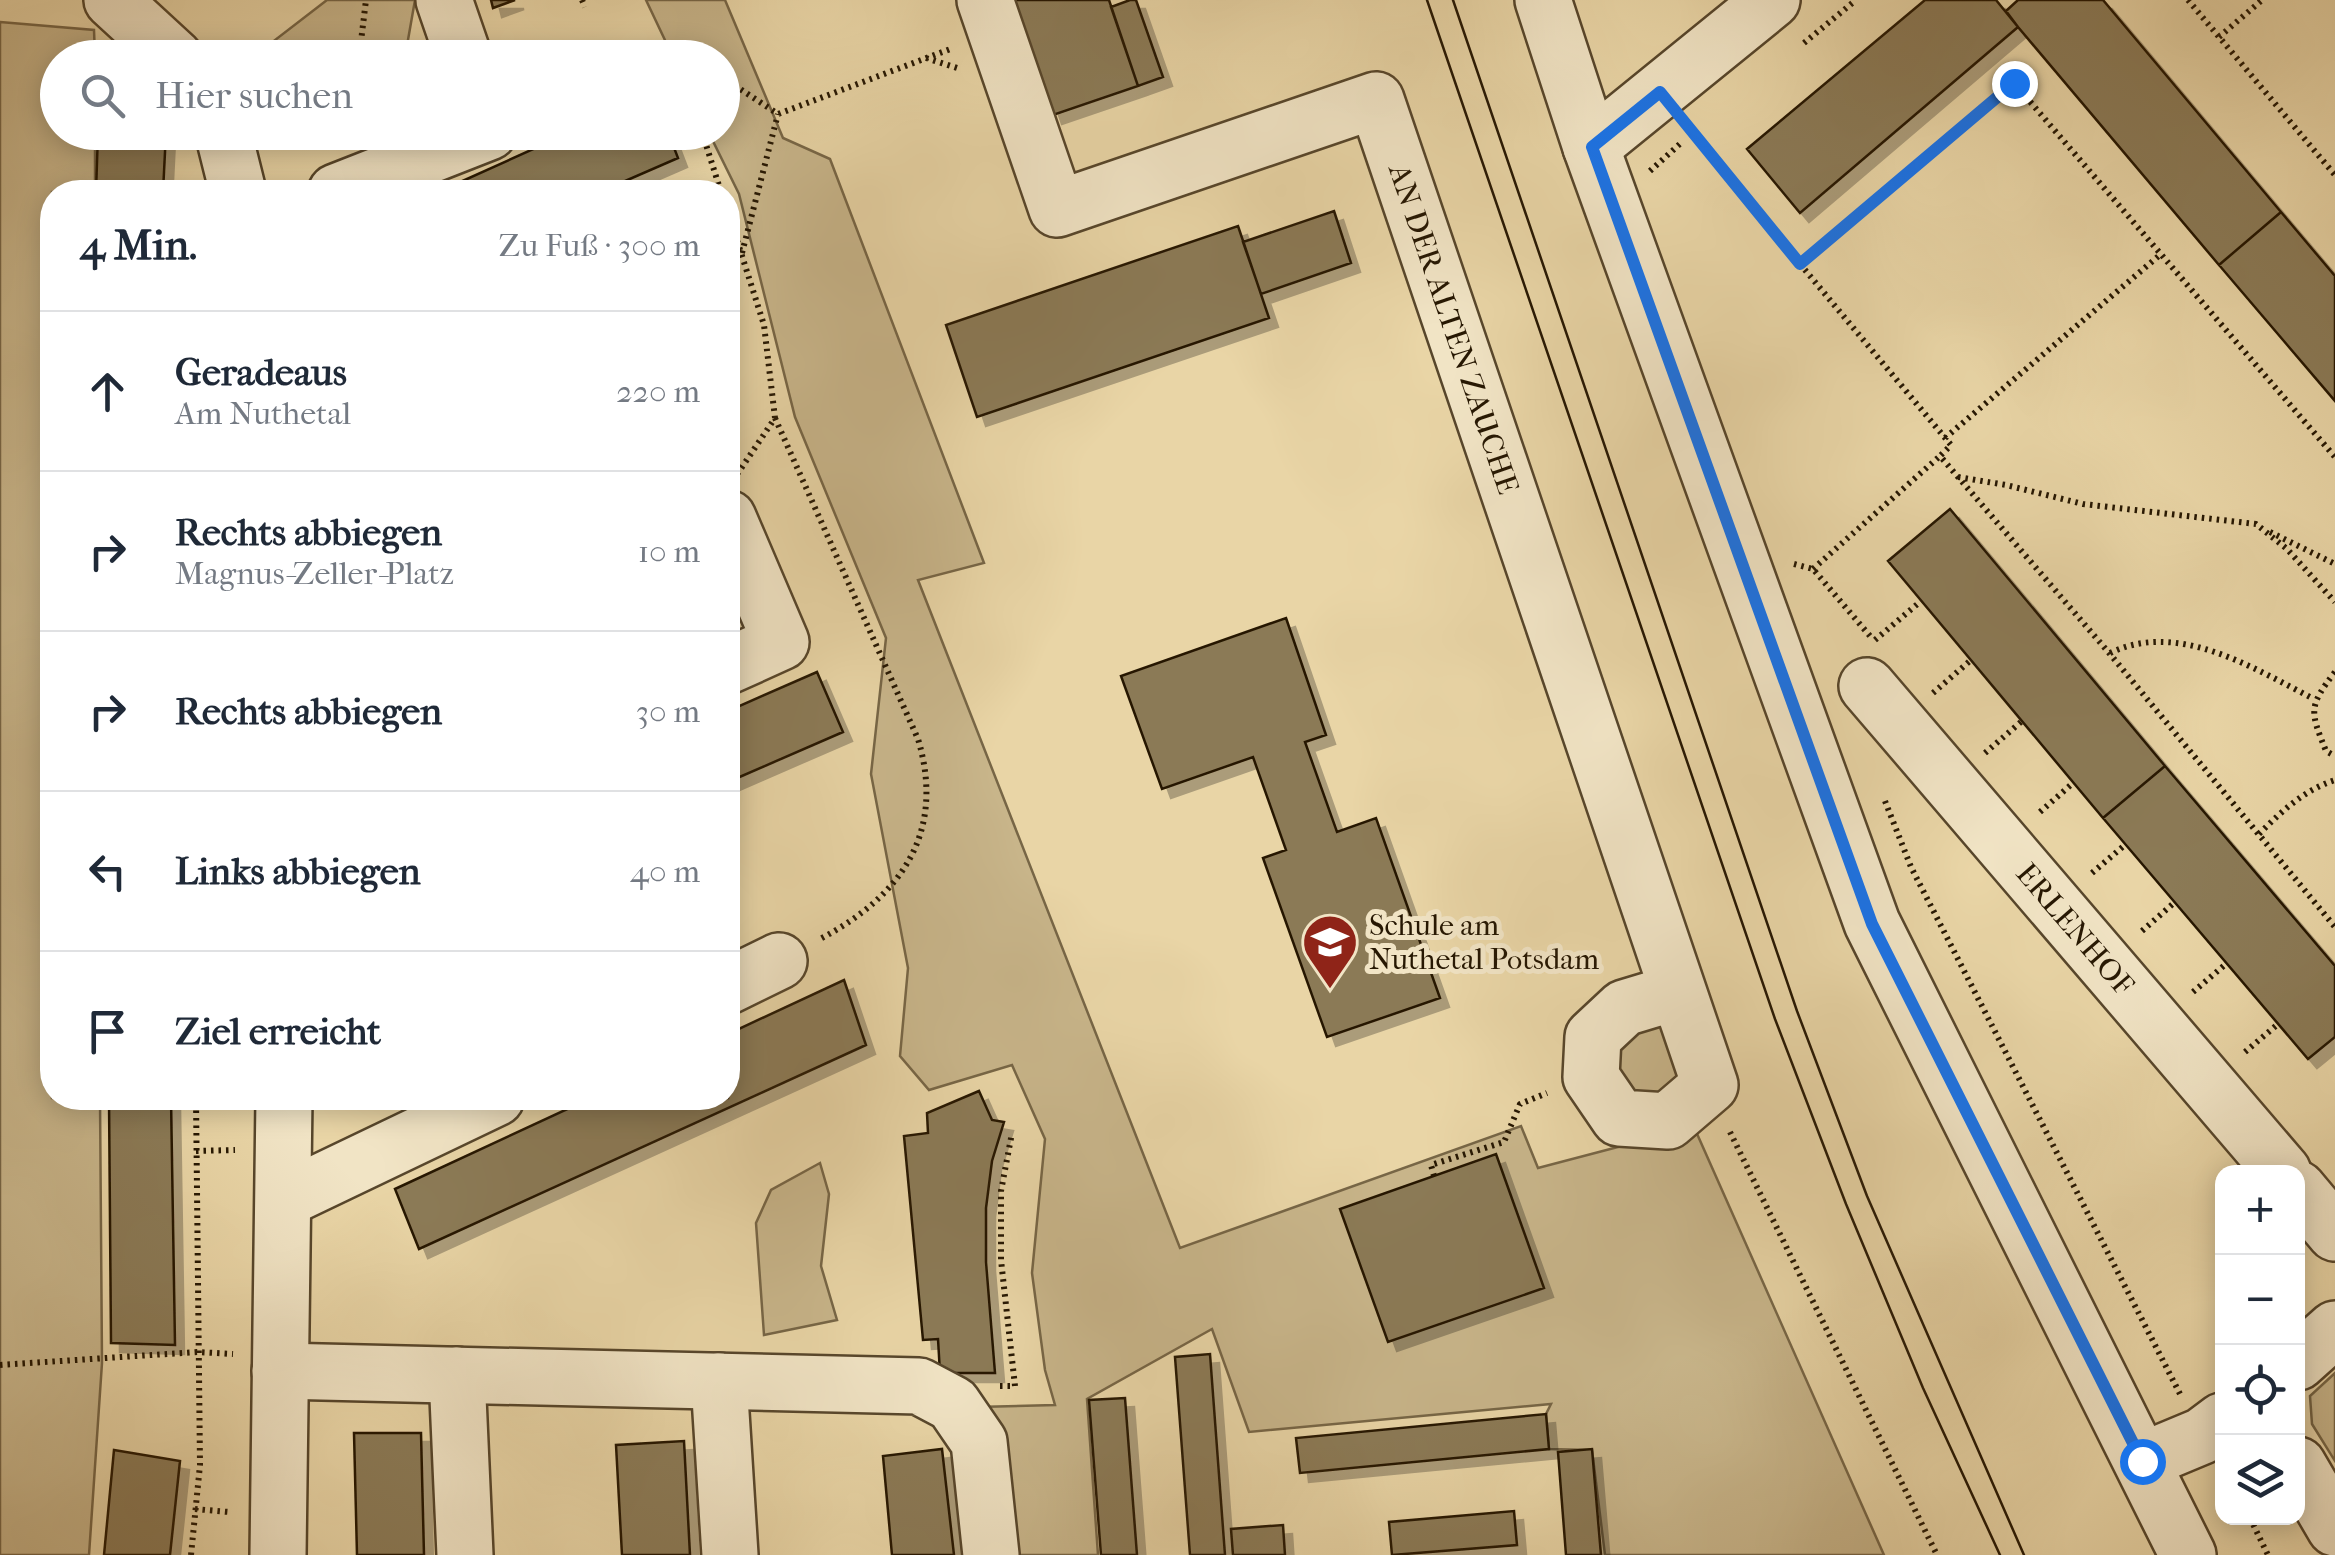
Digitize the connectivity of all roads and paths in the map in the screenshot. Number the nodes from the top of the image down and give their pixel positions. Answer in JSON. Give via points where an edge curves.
{"nodes":[{"id":1,"x":112,"y":0,"type":"edge"},
{"id":2,"x":366,"y":0,"type":"edge"},
{"id":3,"x":1542,"y":0,"type":"edge"},
{"id":4,"x":1772,"y":0,"type":"edge"},
{"id":5,"x":2188,"y":0,"type":"edge"},
{"id":6,"x":2199,"y":0,"type":"edge"},
{"id":7,"x":2262,"y":0,"type":"edge"},
{"id":8,"x":2200,"y":15,"type":"junction"},
{"id":9,"x":990,"y":16,"type":"edge"},
{"id":10,"x":2220,"y":36,"type":"junction"},
{"id":11,"x":156,"y":40,"type":"edge"},
{"id":12,"x":361,"y":40,"type":"edge"},
{"id":13,"x":740,"y":89,"type":"edge"},
{"id":14,"x":1660,"y":92,"type":"junction"},
{"id":15,"x":778,"y":114,"type":"junction"},
{"id":16,"x":1592,"y":147,"type":"junction"},
{"id":17,"x":228,"y":150,"type":"edge"},
{"id":18,"x":443,"y":150,"type":"edge"},
{"id":19,"x":708,"y":150,"type":"edge"},
{"id":20,"x":2335,"y":176,"type":"edge"},
{"id":21,"x":235,"y":180,"type":"edge"},
{"id":22,"x":367,"y":180,"type":"edge"},
{"id":23,"x":717,"y":180,"type":"edge"},
{"id":24,"x":740,"y":252,"type":"edge"},
{"id":25,"x":2161,"y":254,"type":"junction"},
{"id":26,"x":741,"y":255,"type":"junction"},
{"id":27,"x":1800,"y":264,"type":"junction"},
{"id":28,"x":775,"y":418,"type":"junction"},
{"id":29,"x":1945,"y":438,"type":"junction"},
{"id":30,"x":1940,"y":456,"type":"junction"},
{"id":31,"x":2335,"y":457,"type":"edge"},
{"id":32,"x":1958,"y":477,"type":"junction"},
{"id":33,"x":740,"y":482,"type":"edge"},
{"id":34,"x":740,"y":521,"type":"edge"},
{"id":35,"x":2256,"y":524,"type":"junction"},
{"id":36,"x":1793,"y":564,"type":"dead end"},
{"id":37,"x":2335,"y":564,"type":"edge"},
{"id":38,"x":1921,"y":601,"type":"dead end"},
{"id":39,"x":2335,"y":602,"type":"edge"},
{"id":40,"x":2110,"y":654,"type":"junction"},
{"id":41,"x":1971,"y":660,"type":"dead end"},
{"id":42,"x":740,"y":661,"type":"edge"},
{"id":43,"x":1871,"y":664,"type":"joint"},
{"id":44,"x":2335,"y":672,"type":"edge"},
{"id":45,"x":2314,"y":698,"type":"junction"},
{"id":46,"x":1924,"y":700,"type":"dead end"},
{"id":47,"x":2022,"y":721,"type":"dead end"},
{"id":48,"x":2004,"y":737,"type":"dead end"},
{"id":49,"x":2335,"y":756,"type":"edge"},
{"id":50,"x":2335,"y":780,"type":"edge"},
{"id":51,"x":2073,"y":783,"type":"dead end"},
{"id":52,"x":2056,"y":798,"type":"dead end"},
{"id":53,"x":2259,"y":834,"type":"junction"},
{"id":54,"x":2126,"y":844,"type":"dead end"},
{"id":55,"x":2107,"y":860,"type":"dead end"},
{"id":56,"x":2175,"y":902,"type":"dead end"},
{"id":57,"x":2158,"y":917,"type":"dead end"},
{"id":58,"x":2335,"y":927,"type":"edge"},
{"id":59,"x":779,"y":961,"type":"joint"},
{"id":60,"x":2226,"y":963,"type":"dead end"},
{"id":61,"x":740,"y":980,"type":"edge"},
{"id":62,"x":2208,"y":980,"type":"dead end"},
{"id":63,"x":1677,"y":992,"type":"junction"},
{"id":64,"x":2278,"y":1024,"type":"dead end"},
{"id":65,"x":2259,"y":1040,"type":"dead end"},
{"id":66,"x":1591,"y":1077,"type":"junction"},
{"id":67,"x":1710,"y":1084,"type":"junction"},
{"id":68,"x":196,"y":1110,"type":"edge"},
{"id":69,"x":284,"y":1110,"type":"edge"},
{"id":70,"x":471,"y":1110,"type":"edge"},
{"id":71,"x":1012,"y":1133,"type":"dead end"},
{"id":72,"x":2277,"y":1165,"type":"edge"},
{"id":73,"x":1434,"y":1176,"type":"dead end"},
{"id":74,"x":2305,"y":1198,"type":"edge"},
{"id":75,"x":285,"y":1200,"type":"junction"},
{"id":76,"x":2335,"y":1233,"type":"edge"},
{"id":77,"x":2335,"y":1329,"type":"edge"},
{"id":78,"x":197,"y":1352,"type":"junction"},
{"id":79,"x":2305,"y":1356,"type":"edge"},
{"id":80,"x":279,"y":1364,"type":"junction"},
{"id":81,"x":0,"y":1365,"type":"edge"},
{"id":82,"x":457,"y":1375,"type":"junction"},
{"id":83,"x":719,"y":1381,"type":"junction"},
{"id":84,"x":996,"y":1386,"type":"dead end"},
{"id":85,"x":2215,"y":1426,"type":"edge"},
{"id":86,"x":2142,"y":1461,"type":"junction"},
{"id":87,"x":2305,"y":1477,"type":"edge"},
{"id":88,"x":2253,"y":1525,"type":"edge"},
{"id":89,"x":2335,"y":1528,"type":"edge"},
{"id":90,"x":190,"y":1555,"type":"edge"},
{"id":91,"x":278,"y":1555,"type":"edge"},
{"id":92,"x":465,"y":1555,"type":"edge"},
{"id":93,"x":730,"y":1555,"type":"edge"},
{"id":94,"x":991,"y":1555,"type":"edge"},
{"id":95,"x":1937,"y":1555,"type":"edge"},
{"id":96,"x":2188,"y":1555,"type":"edge"},
{"id":97,"x":2268,"y":1555,"type":"edge"}],
"edges":[{"from":1,"to":11,"type":"street"},
{"from":2,"to":12,"type":"path"},
{"from":3,"to":16,"type":"street"},
{"from":4,"to":14,"type":"street"},
{"from":5,"to":8,"type":"path"},
{"from":6,"to":8,"type":"path"},
{"from":7,"to":10,"type":"path"},
{"from":8,"to":10,"type":"path"},
{"from":9,"to":15,"type":"path"},
{"from":9,"to":63,"type":"street","name":"AN DER ALTEN ZAUCHE","via":[[1057,209],[1376,100]]},
{"from":10,"to":20,"type":"path"},
{"from":13,"to":15,"type":"path"},
{"from":14,"to":16,"type":"street"},
{"from":14,"to":27,"type":"path"},
{"from":15,"to":26,"type":"path"},
{"from":16,"to":86,"type":"street","via":[[1872,924]]},
{"from":17,"to":21,"type":"street"},
{"from":18,"to":22,"type":"street"},
{"from":19,"to":23,"type":"path"},
{"from":24,"to":26,"type":"path"},
{"from":25,"to":27,"type":"path","via":[[2014,83]]},
{"from":25,"to":29,"type":"path"},
{"from":25,"to":31,"type":"path"},
{"from":26,"to":28,"type":"path","via":[[764,325]]},
{"from":27,"to":29,"type":"path"},
{"from":28,"to":33,"type":"path"},
{"from":28,"to":59,"type":"path","via":[[928,772],[914,858],[876,900]]},
{"from":29,"to":30,"type":"path","via":[[1952,445]]},
{"from":30,"to":32,"type":"path"},
{"from":30,"to":36,"type":"path","via":[[1813,569]]},
{"from":32,"to":35,"type":"path","via":[[2084,504]]},
{"from":32,"to":40,"type":"path"},
{"from":34,"to":42,"type":"street","via":[[781,642]]},
{"from":35,"to":37,"type":"path"},
{"from":35,"to":39,"type":"path"},
{"from":38,"to":43,"type":"path"},
{"from":40,"to":45,"type":"path","via":[[2133,642],[2173,642],[2232,657]]},
{"from":40,"to":53,"type":"path"},
{"from":41,"to":46,"type":"path"},
{"from":43,"to":72,"type":"street","name":"ERLENHOF"},
{"from":44,"to":45,"type":"path"},
{"from":45,"to":49,"type":"path","via":[[2312,716],[2326,752]]},
{"from":47,"to":48,"type":"path"},
{"from":50,"to":53,"type":"path","via":[[2284,808]]},
{"from":51,"to":52,"type":"path"},
{"from":53,"to":58,"type":"path"},
{"from":54,"to":55,"type":"path"},
{"from":56,"to":57,"type":"path"},
{"from":59,"to":61,"type":"street"},
{"from":60,"to":62,"type":"path"},
{"from":63,"to":66,"type":"street","via":[[1624,1008],[1593,1037]]},
{"from":63,"to":67,"type":"street","name":"AN DER ALTEN ZAUCHE"},
{"from":64,"to":65,"type":"path"},
{"from":66,"to":67,"type":"street","via":[[1618,1118],[1668,1122]]},
{"from":66,"to":73,"type":"path","via":[[1520,1104],[1504,1142],[1431,1165]]},
{"from":67,"to":95,"type":"path"},
{"from":68,"to":78,"type":"path"},
{"from":69,"to":75,"type":"street"},
{"from":70,"to":75,"type":"street"},
{"from":71,"to":84,"type":"path","via":[[1001,1191],[1001,1260],[1015,1386]]},
{"from":74,"to":76,"type":"street"},
{"from":75,"to":80,"type":"street"},
{"from":77,"to":79,"type":"street"},
{"from":78,"to":80,"type":"path"},
{"from":78,"to":81,"type":"path"},
{"from":78,"to":90,"type":"path","via":[[200,1465]]},
{"from":80,"to":82,"type":"street"},
{"from":80,"to":91,"type":"street"},
{"from":82,"to":83,"type":"street"},
{"from":82,"to":92,"type":"street"},
{"from":83,"to":93,"type":"street"},
{"from":83,"to":94,"type":"street","via":[[919,1386],[952,1404],[980,1442]]},
{"from":85,"to":86,"type":"street"},
{"from":86,"to":96,"type":"street"},
{"from":87,"to":89,"type":"street"},
{"from":88,"to":97,"type":"path"}]}
